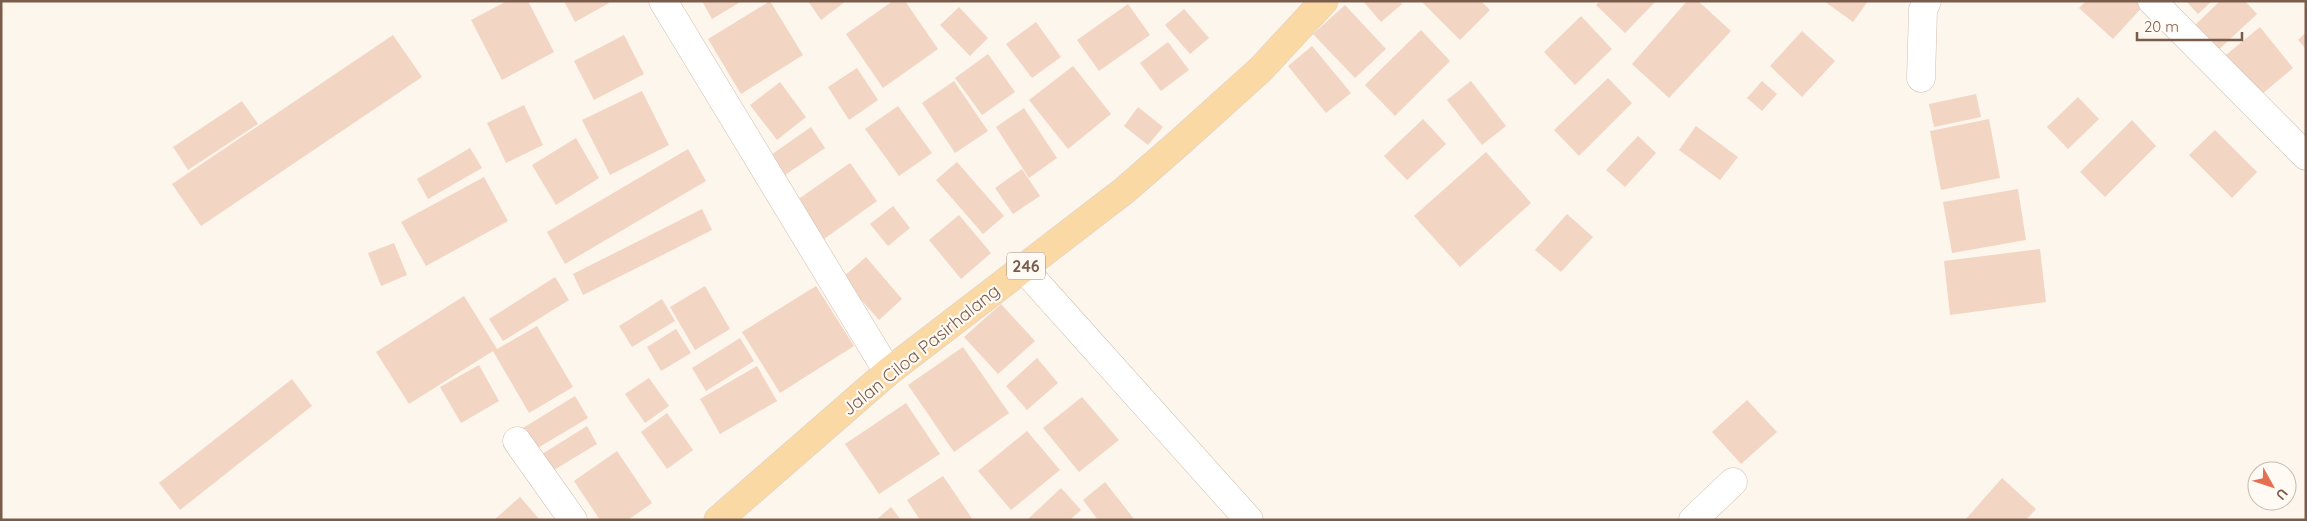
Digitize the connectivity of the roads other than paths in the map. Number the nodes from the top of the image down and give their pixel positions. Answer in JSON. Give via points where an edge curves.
{"nodes":[{"id":1,"x":663,"y":1,"type":"edge"},
{"id":2,"x":1324,"y":1,"type":"edge"},
{"id":3,"x":1927,"y":1,"type":"edge"},
{"id":4,"x":2152,"y":1,"type":"edge"},
{"id":5,"x":1921,"y":78,"type":"dead end"},
{"id":6,"x":2306,"y":156,"type":"edge"},
{"id":7,"x":1024,"y":269,"type":"junction"},
{"id":8,"x":888,"y":372,"type":"junction"},
{"id":9,"x":517,"y":441,"type":"dead end"},
{"id":10,"x":1733,"y":482,"type":"dead end"},
{"id":11,"x":574,"y":520,"type":"edge"},
{"id":12,"x":718,"y":520,"type":"edge"},
{"id":13,"x":1249,"y":520,"type":"edge"},
{"id":14,"x":1693,"y":520,"type":"edge"}],
"edges":[{"from":1,"to":8,"type":"street"},
{"from":2,"to":7,"type":"main road","name":"Jalan Ciloa Pasirhalang","number":"246","via":[[1261,69],[1180,142],[1125,190]]},
{"from":3,"to":5,"type":"street","via":[[1923,10]]},
{"from":4,"to":6,"type":"street"},
{"from":7,"to":8,"type":"main road","name":"Jalan Ciloa Pasirhalang","number":"246"},
{"from":7,"to":13,"type":"street"},
{"from":8,"to":12,"type":"main road","name":"Jalan Ciloa Pasirhalang","number":"246"},
{"from":9,"to":11,"type":"street"},
{"from":10,"to":14,"type":"street"}]}
